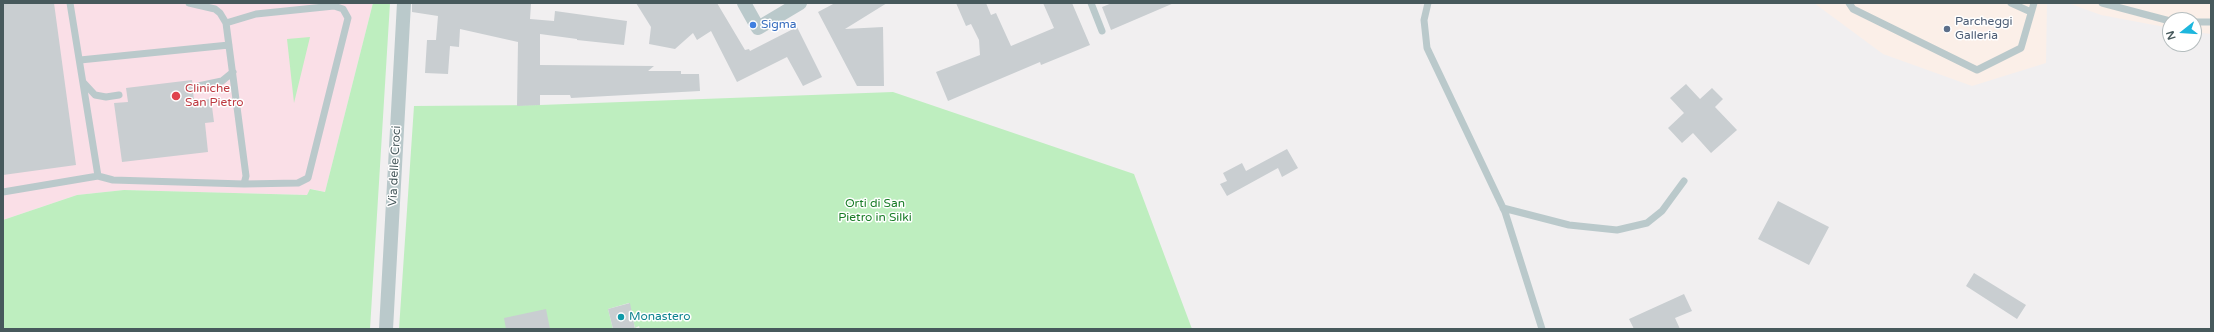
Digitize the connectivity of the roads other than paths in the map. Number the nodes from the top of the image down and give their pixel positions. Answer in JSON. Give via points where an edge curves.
{"nodes":[{"id":1,"x":70,"y":3,"type":"edge"},
{"id":2,"x":189,"y":3,"type":"edge"},
{"id":3,"x":404,"y":3,"type":"edge"},
{"id":4,"x":744,"y":3,"type":"edge"},
{"id":5,"x":800,"y":3,"type":"edge"},
{"id":6,"x":1091,"y":3,"type":"edge"},
{"id":7,"x":1428,"y":3,"type":"edge"},
{"id":8,"x":1849,"y":3,"type":"edge"},
{"id":9,"x":2011,"y":3,"type":"edge"},
{"id":10,"x":2034,"y":3,"type":"edge"},
{"id":11,"x":2102,"y":3,"type":"edge"},
{"id":12,"x":2031,"y":12,"type":"junction"},
{"id":13,"x":2162,"y":20,"type":"edge"},
{"id":14,"x":226,"y":23,"type":"junction"},
{"id":15,"x":1102,"y":31,"type":"dead end"},
{"id":16,"x":229,"y":45,"type":"junction"},
{"id":17,"x":80,"y":60,"type":"junction"},
{"id":18,"x":233,"y":72,"type":"junction"},
{"id":19,"x":83,"y":82,"type":"junction"},
{"id":20,"x":198,"y":86,"type":"dead end"},
{"id":21,"x":119,"y":95,"type":"dead end"},
{"id":22,"x":98,"y":176,"type":"junction"},
{"id":23,"x":245,"y":180,"type":"junction"},
{"id":24,"x":1684,"y":181,"type":"dead end"},
{"id":25,"x":3,"y":192,"type":"edge"},
{"id":26,"x":1503,"y":208,"type":"junction"},
{"id":27,"x":386,"y":329,"type":"edge"},
{"id":28,"x":1542,"y":329,"type":"edge"}],
"edges":[{"from":1,"to":17,"type":"lane"},
{"from":2,"to":14,"type":"lane","via":[[215,9]]},
{"from":3,"to":27,"type":"street","name":"Via delle Croci"},
{"from":4,"to":5,"type":"street","via":[[758,28]]},
{"from":6,"to":15,"type":"lane"},
{"from":7,"to":26,"type":"lane","via":[[1424,20],[1427,48]]},
{"from":8,"to":12,"type":"lane","via":[[1853,9],[1977,70],[2021,48]]},
{"from":9,"to":12,"type":"lane"},
{"from":10,"to":12,"type":"lane"},
{"from":11,"to":13,"type":"lane"},
{"from":14,"to":16,"type":"lane"},
{"from":14,"to":23,"type":"lane","via":[[256,14],[334,6],[343,9],[348,18],[308,178],[298,183]]},
{"from":16,"to":17,"type":"lane"},
{"from":16,"to":18,"type":"lane"},
{"from":17,"to":19,"type":"lane"},
{"from":18,"to":20,"type":"lane","via":[[222,81]]},
{"from":18,"to":23,"type":"lane"},
{"from":19,"to":21,"type":"lane","via":[[95,95]]},
{"from":19,"to":22,"type":"lane"},
{"from":22,"to":23,"type":"lane","via":[[113,180]]},
{"from":22,"to":25,"type":"lane"},
{"from":24,"to":26,"type":"lane","via":[[1662,211],[1647,223],[1617,230],[1569,225]]},
{"from":26,"to":28,"type":"lane"}]}
